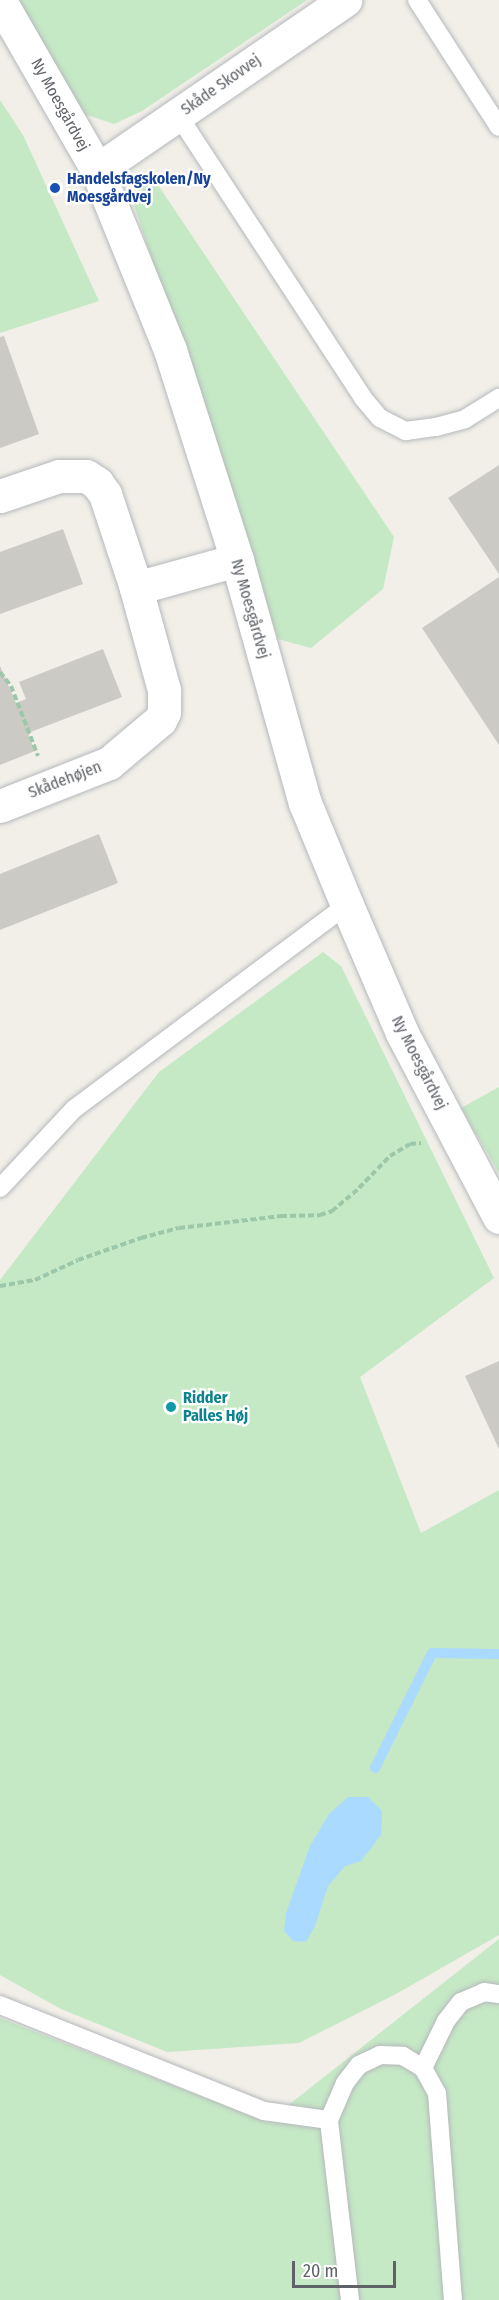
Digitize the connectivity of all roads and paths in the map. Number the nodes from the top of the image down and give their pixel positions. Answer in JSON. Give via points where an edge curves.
{"nodes":[{"id":1,"x":345,"y":0,"type":"edge"},
{"id":2,"x":417,"y":0,"type":"edge"},
{"id":3,"x":0,"y":2,"type":"edge"},
{"id":4,"x":178,"y":115,"type":"junction"},
{"id":5,"x":499,"y":127,"type":"edge"},
{"id":6,"x":97,"y":170,"type":"junction"},
{"id":7,"x":499,"y":398,"type":"edge"},
{"id":8,"x":0,"y":496,"type":"edge"},
{"id":9,"x":237,"y":560,"type":"junction"},
{"id":10,"x":136,"y":588,"type":"junction"},
{"id":11,"x":0,"y":672,"type":"edge"},
{"id":12,"x":50,"y":786,"type":"junction"},
{"id":13,"x":0,"y":806,"type":"edge"},
{"id":14,"x":347,"y":906,"type":"junction"},
{"id":15,"x":455,"y":1133,"type":"junction"},
{"id":16,"x":0,"y":1188,"type":"edge"},
{"id":17,"x":499,"y":1217,"type":"edge"},
{"id":18,"x":0,"y":1286,"type":"edge"},
{"id":19,"x":499,"y":1994,"type":"edge"},
{"id":20,"x":0,"y":2005,"type":"edge"},
{"id":21,"x":423,"y":2068,"type":"junction"},
{"id":22,"x":329,"y":2120,"type":"junction"},
{"id":23,"x":350,"y":2300,"type":"edge"},
{"id":24,"x":453,"y":2300,"type":"edge"}],
"edges":[{"from":1,"to":4,"type":"street","name":"Skåde Skovvej"},
{"from":2,"to":5,"type":"lane"},
{"from":3,"to":6,"type":"street","name":"Ny Moesgårdvej"},
{"from":4,"to":6,"type":"street","name":"Skåde Skovvej"},
{"from":4,"to":7,"type":"lane","via":[[363,398],[380,418],[406,431],[436,427],[465,419]]},
{"from":6,"to":9,"type":"street","name":"Ny Moesgårdvej","via":[[170,350]]},
{"from":8,"to":10,"type":"street","name":"Skådehøjen","via":[[66,475],[86,476],[97,483],[105,494]]},
{"from":9,"to":10,"type":"street"},
{"from":9,"to":14,"type":"street","name":"Ny Moesgårdvej","via":[[305,803]]},
{"from":10,"to":12,"type":"street","name":"Skådehøjen","via":[[164,690],[164,712],[153,728],[109,763]]},
{"from":11,"to":12,"type":"path","via":[[11,686]]},
{"from":12,"to":13,"type":"street","name":"Skådehøjen"},
{"from":14,"to":15,"type":"street","name":"Ny Moesgårdvej","via":[[402,1033]]},
{"from":14,"to":16,"type":"lane","via":[[74,1109]]},
{"from":15,"to":17,"type":"street","name":"Ny Moesgårdvej"},
{"from":15,"to":18,"type":"path","via":[[410,1144],[390,1156],[332,1211],[179,1228],[78,1260],[35,1280]]},
{"from":19,"to":21,"type":"lane","via":[[484,1992],[461,2002],[446,2021]]},
{"from":20,"to":22,"type":"lane","via":[[264,2111]]},
{"from":21,"to":22,"type":"lane","via":[[403,2056],[380,2055],[359,2065],[345,2083]]},
{"from":21,"to":24,"type":"lane","via":[[437,2093]]},
{"from":22,"to":23,"type":"lane"}]}
